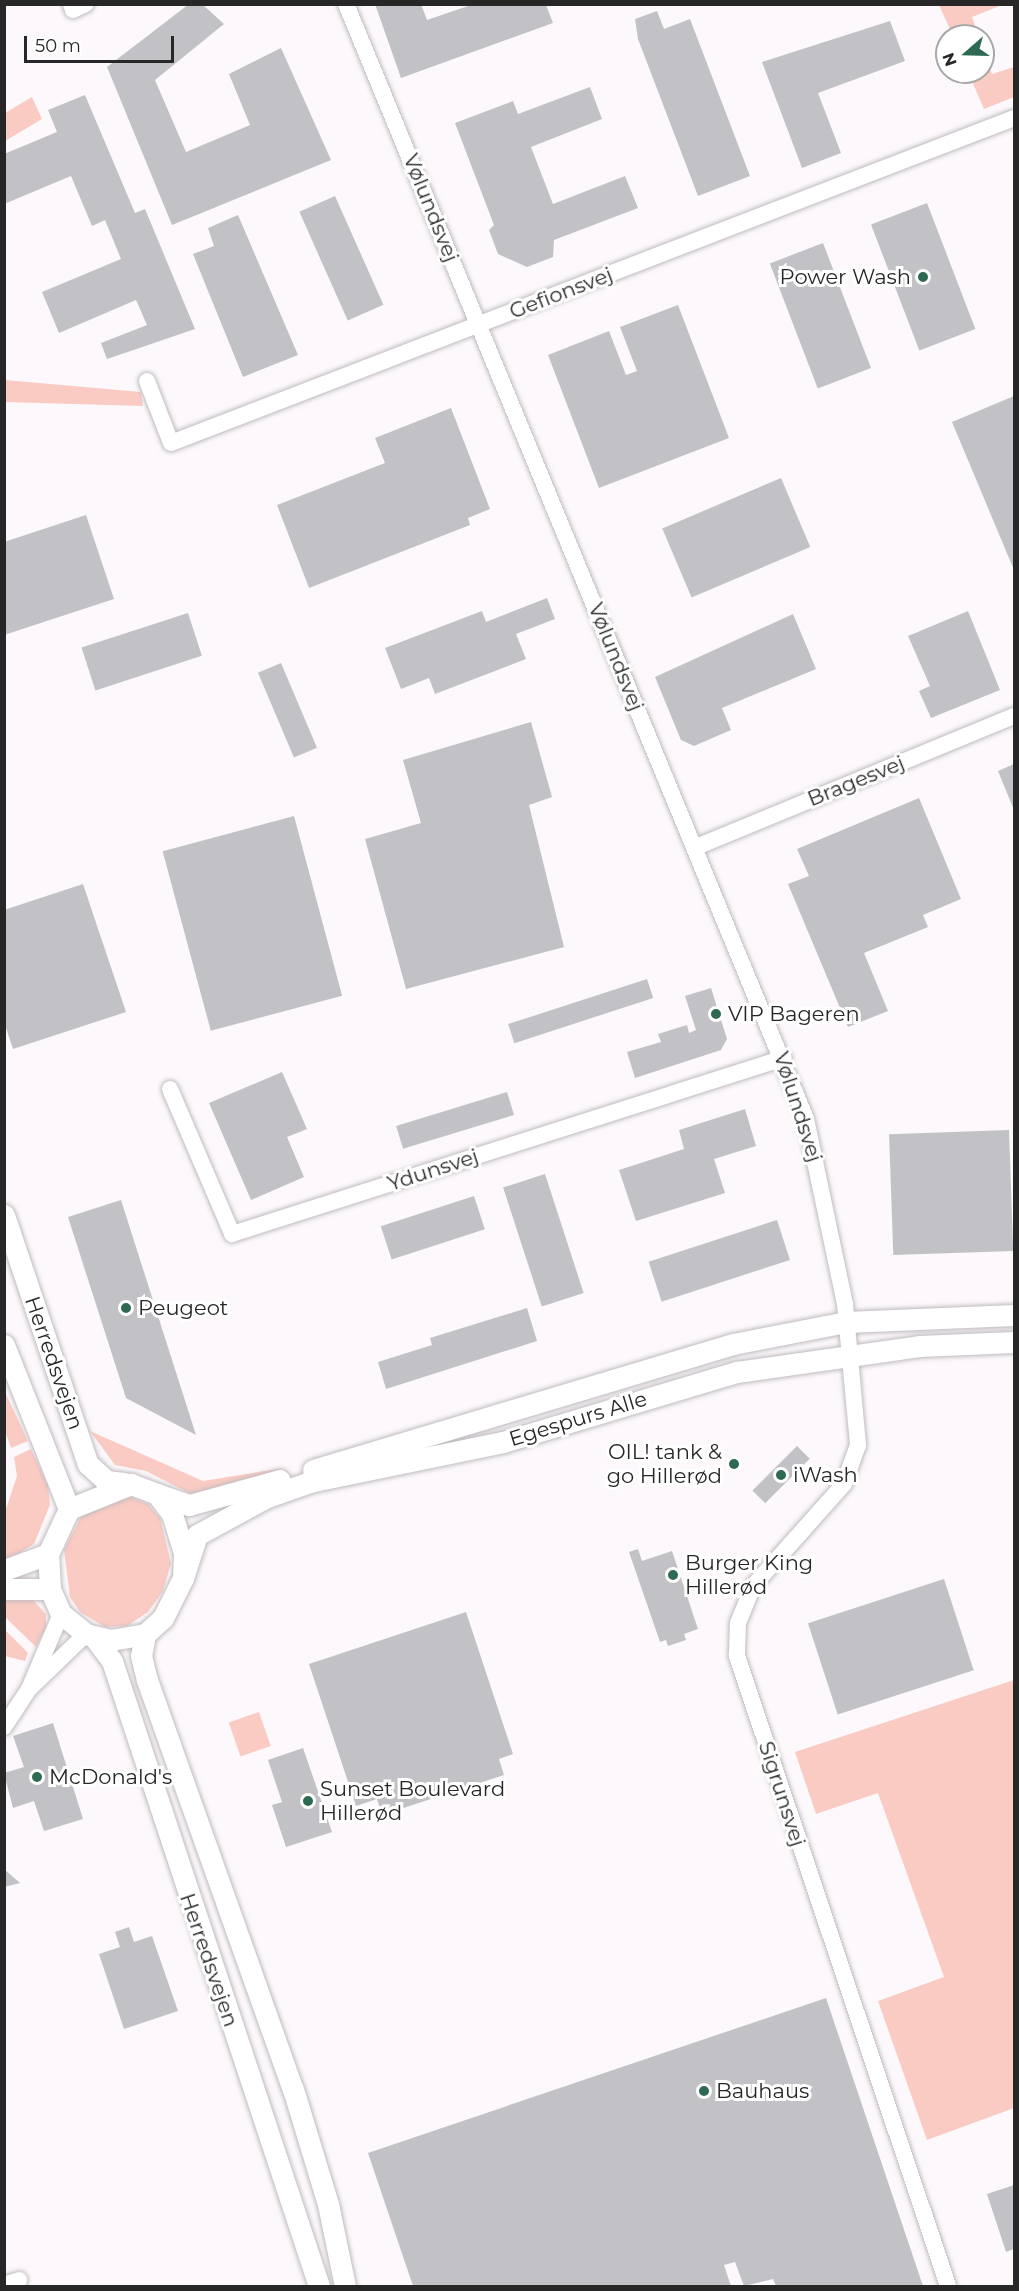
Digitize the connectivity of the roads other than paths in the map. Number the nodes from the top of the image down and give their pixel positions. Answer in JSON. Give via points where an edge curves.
{"nodes":[{"id":1,"x":71,"y":4,"type":"edge"},
{"id":2,"x":86,"y":4,"type":"edge"},
{"id":3,"x":346,"y":4,"type":"edge"},
{"id":4,"x":1014,"y":118,"type":"edge"},
{"id":5,"x":479,"y":324,"type":"junction"},
{"id":6,"x":147,"y":381,"type":"dead end"},
{"id":7,"x":1014,"y":716,"type":"edge"},
{"id":8,"x":696,"y":847,"type":"junction"},
{"id":9,"x":784,"y":1058,"type":"junction"},
{"id":10,"x":170,"y":1089,"type":"dead end"},
{"id":11,"x":4,"y":1215,"type":"edge"},
{"id":12,"x":1014,"y":1315,"type":"edge"},
{"id":13,"x":846,"y":1322,"type":"junction"},
{"id":14,"x":1014,"y":1342,"type":"edge"},
{"id":15,"x":4,"y":1345,"type":"edge"},
{"id":16,"x":850,"y":1354,"type":"junction"},
{"id":17,"x":131,"y":1484,"type":"junction"},
{"id":18,"x":157,"y":1494,"type":"junction"},
{"id":19,"x":69,"y":1509,"type":"junction"},
{"id":20,"x":48,"y":1554,"type":"junction"},
{"id":21,"x":4,"y":1570,"type":"edge"},
{"id":22,"x":183,"y":1578,"type":"junction"},
{"id":23,"x":4,"y":1589,"type":"edge"},
{"id":24,"x":50,"y":1589,"type":"junction"},
{"id":25,"x":61,"y":1614,"type":"junction"},
{"id":26,"x":145,"y":1634,"type":"junction"},
{"id":27,"x":90,"y":1636,"type":"junction"},
{"id":28,"x":29,"y":1689,"type":"junction"},
{"id":29,"x":4,"y":1727,"type":"edge"},
{"id":30,"x":328,"y":2204,"type":"junction"},
{"id":31,"x":319,"y":2286,"type":"edge"},
{"id":32,"x":345,"y":2286,"type":"edge"},
{"id":33,"x":358,"y":2286,"type":"edge"},
{"id":34,"x":948,"y":2286,"type":"edge"}],
"edges":[{"from":1,"to":2,"type":"street","via":[[73,10]]},
{"from":3,"to":5,"type":"street","name":"Vølundsvej"},
{"from":4,"to":5,"type":"street","name":"Gefionsvej"},
{"from":5,"to":6,"type":"street","name":"Gefionsvej","via":[[171,443]]},
{"from":5,"to":8,"type":"street","name":"Vølundsvej"},
{"from":7,"to":8,"type":"street","name":"Bragesvej"},
{"from":8,"to":9,"type":"street","name":"Vølundsvej"},
{"from":9,"to":10,"type":"street","name":"Ydunsvej","via":[[232,1234]]},
{"from":9,"to":13,"type":"street","name":"Vølundsvej","via":[[824,1193]]},
{"from":11,"to":17,"type":"street","name":"Herredsvejen","via":[[88,1464],[106,1481]]},
{"from":12,"to":13,"type":"street","name":"Egespurs Alle"},
{"from":13,"to":16,"type":"street","name":"Sigrunsvej"},
{"from":13,"to":18,"type":"street","name":"Egespurs Alle","via":[[733,1344],[189,1505]]},
{"from":14,"to":16,"type":"street","name":"Egespurs Alle"},
{"from":15,"to":19,"type":"street","name":"Herredsvejen"},
{"from":16,"to":22,"type":"street","name":"Egespurs Alle","via":[[737,1372],[503,1442],[313,1481],[267,1497],[197,1535]]},
{"from":16,"to":34,"type":"street","name":"Sigrunsvej","via":[[858,1445],[852,1465],[844,1484],[753,1586],[738,1623],[737,1656]]},
{"from":17,"to":18,"type":"street"},
{"from":17,"to":19,"type":"street"},
{"from":18,"to":22,"type":"street","via":[[181,1533]]},
{"from":19,"to":20,"type":"street"},
{"from":20,"to":21,"type":"street"},
{"from":20,"to":24,"type":"street"},
{"from":22,"to":26,"type":"street","via":[[163,1618]]},
{"from":23,"to":24,"type":"street"},
{"from":24,"to":25,"type":"street"},
{"from":25,"to":27,"type":"street"},
{"from":25,"to":28,"type":"street"},
{"from":26,"to":27,"type":"street","via":[[111,1640]]},
{"from":26,"to":30,"type":"street","name":"Herredsvejen","via":[[141,1656],[165,1736],[252,1971]]},
{"from":27,"to":28,"type":"street"},
{"from":27,"to":31,"type":"street","name":"Herredsvejen","via":[[112,1661]]},
{"from":28,"to":29,"type":"street"},
{"from":30,"to":32,"type":"street","name":"Herredsvejen"},
{"from":30,"to":33,"type":"street"}]}
